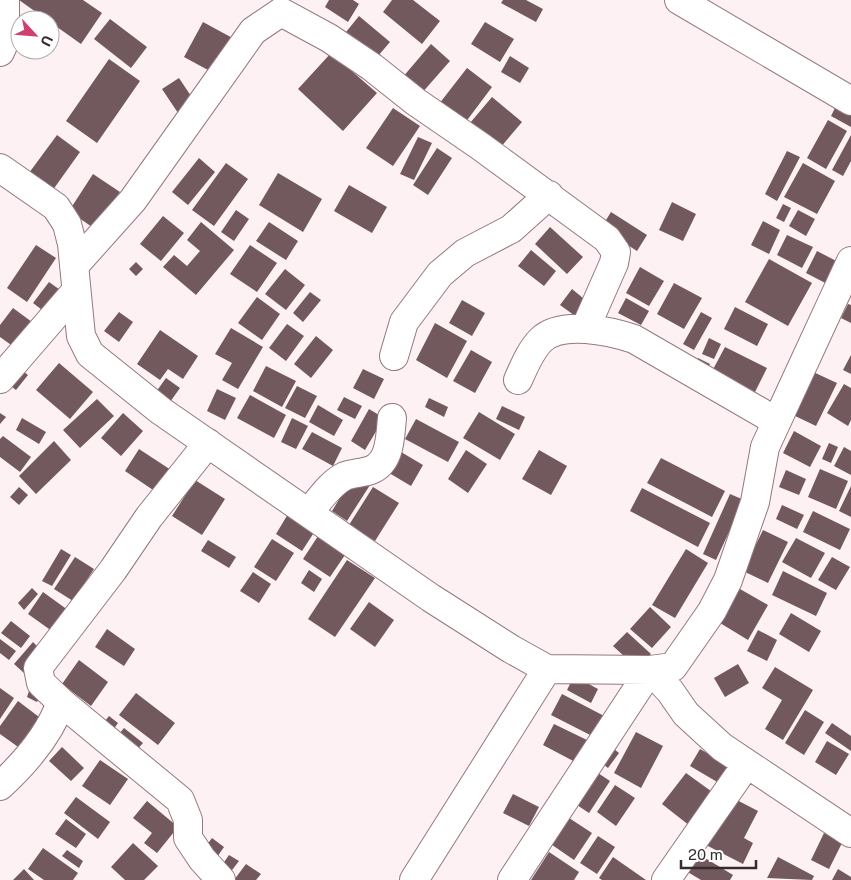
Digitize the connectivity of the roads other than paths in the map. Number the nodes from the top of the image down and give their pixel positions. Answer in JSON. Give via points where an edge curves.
{"nodes":[{"id":1,"x":5,"y":0,"type":"edge"},
{"id":2,"x":679,"y":0,"type":"edge"},
{"id":3,"x":0,"y":52,"type":"edge"},
{"id":4,"x":851,"y":101,"type":"edge"},
{"id":5,"x":0,"y":168,"type":"edge"},
{"id":6,"x":549,"y":195,"type":"junction"},
{"id":7,"x":851,"y":262,"type":"edge"},
{"id":8,"x":75,"y":278,"type":"junction"},
{"id":9,"x":585,"y":330,"type":"junction"},
{"id":10,"x":394,"y":356,"type":"dead end"},
{"id":11,"x":0,"y":380,"type":"edge"},
{"id":12,"x":518,"y":380,"type":"dead end"},
{"id":13,"x":392,"y":418,"type":"dead end"},
{"id":14,"x":776,"y":421,"type":"junction"},
{"id":15,"x":208,"y":443,"type":"junction"},
{"id":16,"x":309,"y":512,"type":"junction"},
{"id":17,"x":547,"y":669,"type":"junction"},
{"id":18,"x":650,"y":670,"type":"junction"},
{"id":19,"x":61,"y":702,"type":"junction"},
{"id":20,"x":746,"y":766,"type":"junction"},
{"id":21,"x":0,"y":786,"type":"edge"},
{"id":22,"x":851,"y":833,"type":"edge"},
{"id":23,"x":221,"y":880,"type":"edge"},
{"id":24,"x":414,"y":880,"type":"edge"},
{"id":25,"x":512,"y":880,"type":"edge"},
{"id":26,"x":666,"y":880,"type":"edge"}],
"edges":[{"from":1,"to":3,"type":"street","via":[[5,41]]},
{"from":2,"to":4,"type":"street"},
{"from":5,"to":8,"type":"street","via":[[56,207],[67,224]]},
{"from":6,"to":8,"type":"street","via":[[416,102],[372,67],[329,38],[281,12],[253,30]]},
{"from":6,"to":9,"type":"street","via":[[607,238],[616,252]]},
{"from":6,"to":10,"type":"street","via":[[511,229],[465,253],[440,274],[404,322]]},
{"from":7,"to":14,"type":"street"},
{"from":8,"to":11,"type":"street"},
{"from":8,"to":15,"type":"street","via":[[81,336],[90,354],[154,406]]},
{"from":9,"to":12,"type":"street","via":[[560,330],[541,339]]},
{"from":9,"to":14,"type":"street","via":[[610,331],[634,338]]},
{"from":13,"to":16,"type":"street","via":[[390,446],[384,459],[374,469],[345,476]]},
{"from":14,"to":18,"type":"street","via":[[765,447],[755,502],[728,580],[712,611],[674,667]]},
{"from":15,"to":16,"type":"street"},
{"from":15,"to":19,"type":"street","via":[[38,668],[41,683]]},
{"from":16,"to":17,"type":"street","via":[[431,598]]},
{"from":17,"to":18,"type":"street"},
{"from":17,"to":24,"type":"street"},
{"from":18,"to":20,"type":"street","via":[[686,714]]},
{"from":18,"to":25,"type":"street"},
{"from":19,"to":21,"type":"street","via":[[56,719],[20,768]]},
{"from":19,"to":23,"type":"street","via":[[180,800],[188,820],[188,838]]},
{"from":20,"to":22,"type":"street"},
{"from":20,"to":26,"type":"street"}]}
